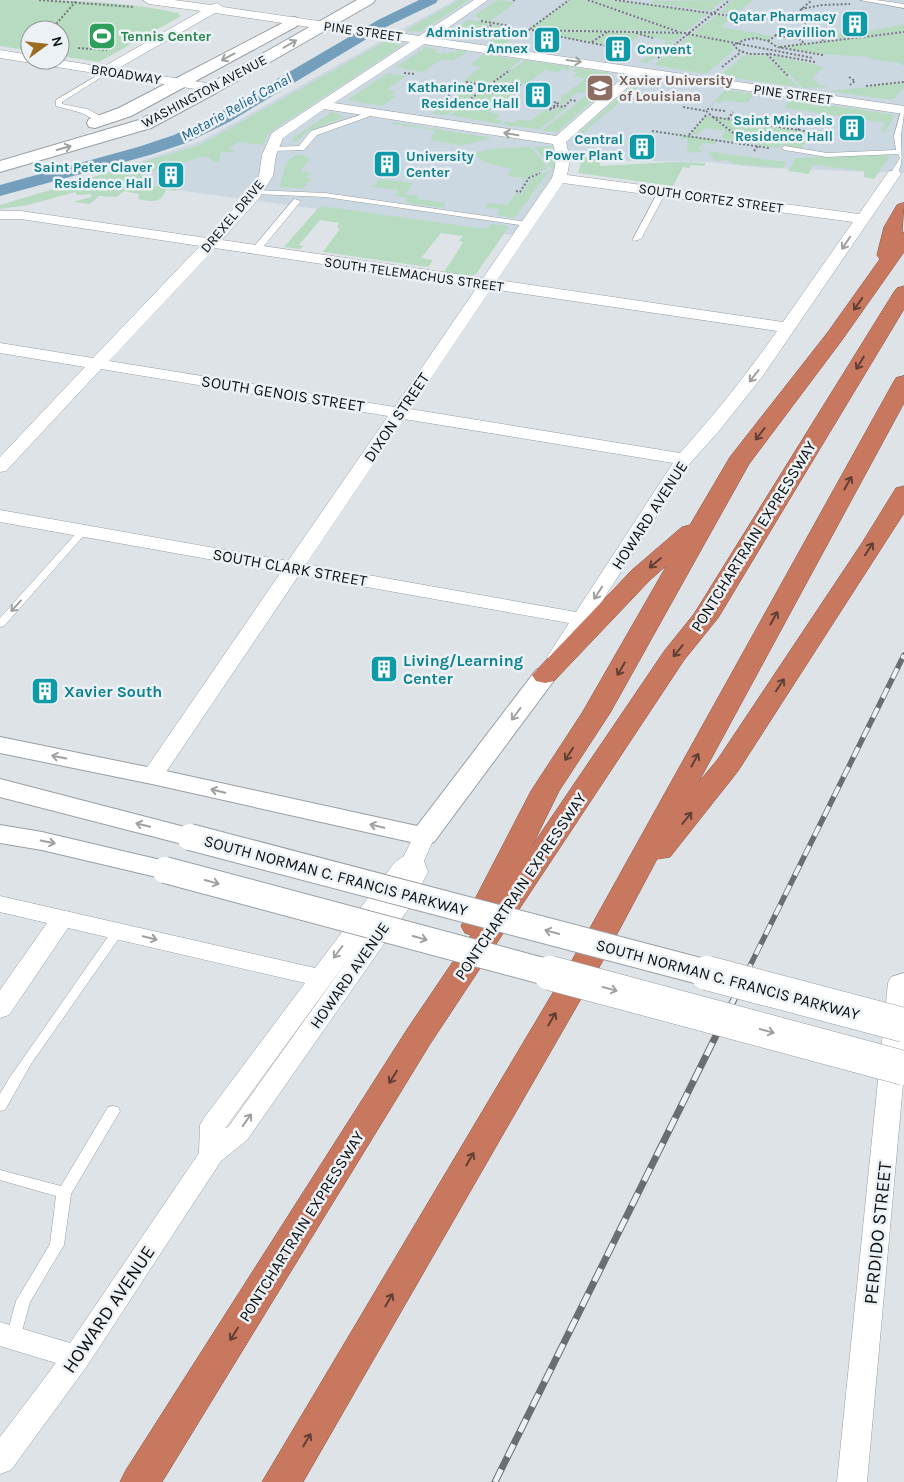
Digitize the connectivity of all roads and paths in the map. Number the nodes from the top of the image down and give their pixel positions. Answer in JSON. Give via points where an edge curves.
{"nodes":[{"id":1,"x":39,"y":0,"type":"edge"},
{"id":2,"x":47,"y":0,"type":"edge"},
{"id":3,"x":77,"y":0,"type":"edge"},
{"id":4,"x":148,"y":0,"type":"edge"},
{"id":5,"x":229,"y":0,"type":"edge"},
{"id":6,"x":368,"y":0,"type":"edge"},
{"id":7,"x":482,"y":0,"type":"edge"},
{"id":8,"x":512,"y":0,"type":"edge"},
{"id":9,"x":570,"y":0,"type":"edge"},
{"id":10,"x":588,"y":0,"type":"edge"},
{"id":11,"x":614,"y":0,"type":"edge"},
{"id":12,"x":730,"y":0,"type":"edge"},
{"id":13,"x":812,"y":0,"type":"edge"},
{"id":14,"x":863,"y":0,"type":"edge"},
{"id":15,"x":516,"y":1,"type":"edge"},
{"id":16,"x":73,"y":3,"type":"junction"},
{"id":17,"x":856,"y":4,"type":"dead end"},
{"id":18,"x":904,"y":6,"type":"edge"},
{"id":19,"x":136,"y":7,"type":"dead end"},
{"id":20,"x":319,"y":8,"type":"dead end"},
{"id":21,"x":212,"y":9,"type":"junction"},
{"id":22,"x":801,"y":9,"type":"junction"},
{"id":23,"x":713,"y":12,"type":"junction"},
{"id":24,"x":738,"y":17,"type":"dead end"},
{"id":25,"x":59,"y":20,"type":"edge"},
{"id":26,"x":479,"y":20,"type":"dead end"},
{"id":27,"x":294,"y":22,"type":"junction"},
{"id":28,"x":808,"y":25,"type":"dead end"},
{"id":29,"x":322,"y":26,"type":"junction"},
{"id":30,"x":510,"y":26,"type":"dead end"},
{"id":31,"x":519,"y":28,"type":"dead end"},
{"id":32,"x":526,"y":30,"type":"junction"},
{"id":33,"x":608,"y":32,"type":"junction"},
{"id":34,"x":636,"y":32,"type":"junction"},
{"id":35,"x":904,"y":32,"type":"edge"},
{"id":36,"x":683,"y":33,"type":"junction"},
{"id":37,"x":688,"y":34,"type":"junction"},
{"id":38,"x":816,"y":34,"type":"dead end"},
{"id":39,"x":654,"y":38,"type":"dead end"},
{"id":40,"x":421,"y":39,"type":"junction"},
{"id":41,"x":768,"y":41,"type":"junction"},
{"id":42,"x":824,"y":41,"type":"junction"},
{"id":43,"x":592,"y":42,"type":"junction"},
{"id":44,"x":736,"y":43,"type":"junction"},
{"id":45,"x":804,"y":43,"type":"junction"},
{"id":46,"x":777,"y":47,"type":"junction"},
{"id":47,"x":70,"y":48,"type":"dead end"},
{"id":48,"x":622,"y":49,"type":"dead end"},
{"id":49,"x":108,"y":50,"type":"dead end"},
{"id":50,"x":741,"y":52,"type":"junction"},
{"id":51,"x":0,"y":54,"type":"edge"},
{"id":52,"x":767,"y":54,"type":"junction"},
{"id":53,"x":823,"y":55,"type":"dead end"},
{"id":54,"x":20,"y":57,"type":"edge"},
{"id":55,"x":812,"y":58,"type":"dead end"},
{"id":56,"x":654,"y":61,"type":"dead end"},
{"id":57,"x":815,"y":62,"type":"dead end"},
{"id":58,"x":70,"y":67,"type":"edge"},
{"id":59,"x":718,"y":69,"type":"dead end"},
{"id":60,"x":511,"y":70,"type":"dead end"},
{"id":61,"x":638,"y":71,"type":"junction"},
{"id":62,"x":102,"y":73,"type":"junction"},
{"id":63,"x":794,"y":81,"type":"dead end"},
{"id":64,"x":466,"y":82,"type":"dead end"},
{"id":65,"x":180,"y":83,"type":"junction"},
{"id":66,"x":461,"y":86,"type":"dead end"},
{"id":67,"x":488,"y":86,"type":"junction"},
{"id":68,"x":518,"y":86,"type":"junction"},
{"id":69,"x":502,"y":87,"type":"junction"},
{"id":70,"x":522,"y":87,"type":"dead end"},
{"id":71,"x":214,"y":88,"type":"junction"},
{"id":72,"x":456,"y":90,"type":"dead end"},
{"id":73,"x":496,"y":90,"type":"junction"},
{"id":74,"x":513,"y":90,"type":"junction"},
{"id":75,"x":481,"y":91,"type":"junction"},
{"id":76,"x":518,"y":91,"type":"dead end"},
{"id":77,"x":578,"y":101,"type":"dead end"},
{"id":78,"x":554,"y":102,"type":"dead end"},
{"id":79,"x":322,"y":105,"type":"junction"},
{"id":80,"x":683,"y":107,"type":"dead end"},
{"id":81,"x":430,"y":108,"type":"dead end"},
{"id":82,"x":725,"y":111,"type":"dead end"},
{"id":83,"x":904,"y":111,"type":"edge"},
{"id":84,"x":453,"y":112,"type":"dead end"},
{"id":85,"x":733,"y":112,"type":"dead end"},
{"id":86,"x":375,"y":113,"type":"junction"},
{"id":87,"x":706,"y":113,"type":"junction"},
{"id":88,"x":713,"y":117,"type":"junction"},
{"id":89,"x":728,"y":119,"type":"junction"},
{"id":90,"x":102,"y":121,"type":"junction"},
{"id":91,"x":803,"y":123,"type":"dead end"},
{"id":92,"x":652,"y":130,"type":"dead end"},
{"id":93,"x":798,"y":130,"type":"junction"},
{"id":94,"x":818,"y":133,"type":"dead end"},
{"id":95,"x":56,"y":134,"type":"dead end"},
{"id":96,"x":689,"y":135,"type":"junction"},
{"id":97,"x":559,"y":141,"type":"junction"},
{"id":98,"x":730,"y":141,"type":"junction"},
{"id":99,"x":747,"y":144,"type":"junction"},
{"id":100,"x":726,"y":146,"type":"dead end"},
{"id":101,"x":758,"y":146,"type":"junction"},
{"id":102,"x":785,"y":148,"type":"joint"},
{"id":103,"x":271,"y":149,"type":"junction"},
{"id":104,"x":754,"y":151,"type":"dead end"},
{"id":105,"x":900,"y":152,"type":"junction"},
{"id":106,"x":0,"y":167,"type":"edge"},
{"id":107,"x":894,"y":174,"type":"joint"},
{"id":108,"x":551,"y":175,"type":"junction"},
{"id":109,"x":516,"y":191,"type":"dead end"},
{"id":110,"x":256,"y":192,"type":"junction"},
{"id":111,"x":662,"y":192,"type":"junction"},
{"id":112,"x":297,"y":201,"type":"dead end"},
{"id":113,"x":904,"y":209,"type":"edge"},
{"id":114,"x":0,"y":215,"type":"edge"},
{"id":115,"x":862,"y":219,"type":"junction"},
{"id":116,"x":527,"y":224,"type":"junction"},
{"id":117,"x":904,"y":238,"type":"edge"},
{"id":118,"x":637,"y":239,"type":"dead end"},
{"id":119,"x":210,"y":244,"type":"junction"},
{"id":120,"x":255,"y":251,"type":"junction"},
{"id":121,"x":885,"y":264,"type":"junction"},
{"id":122,"x":487,"y":284,"type":"junction"},
{"id":123,"x":904,"y":292,"type":"edge"},
{"id":124,"x":789,"y":328,"type":"junction"},
{"id":125,"x":0,"y":348,"type":"edge"},
{"id":126,"x":96,"y":363,"type":"junction"},
{"id":127,"x":904,"y":383,"type":"edge"},
{"id":128,"x":398,"y":412,"type":"junction"},
{"id":129,"x":684,"y":459,"type":"junction"},
{"id":130,"x":0,"y":467,"type":"edge"},
{"id":131,"x":904,"y":493,"type":"edge"},
{"id":132,"x":0,"y":516,"type":"edge"},
{"id":133,"x":705,"y":520,"type":"junction"},
{"id":134,"x":83,"y":531,"type":"junction"},
{"id":135,"x":293,"y":568,"type":"junction"},
{"id":136,"x":581,"y":619,"type":"junction"},
{"id":137,"x":0,"y":624,"type":"edge"},
{"id":138,"x":545,"y":675,"type":"junction"},
{"id":139,"x":0,"y":745,"type":"edge"},
{"id":140,"x":152,"y":776,"type":"junction"},
{"id":141,"x":0,"y":788,"type":"edge"},
{"id":142,"x":0,"y":834,"type":"edge"},
{"id":143,"x":424,"y":836,"type":"junction"},
{"id":144,"x":413,"y":861,"type":"junction"},
{"id":145,"x":622,"y":895,"type":"junction"},
{"id":146,"x":0,"y":904,"type":"edge"},
{"id":147,"x":62,"y":918,"type":"junction"},
{"id":148,"x":118,"y":931,"type":"junction"},
{"id":149,"x":320,"y":978,"type":"junction"},
{"id":150,"x":902,"y":982,"type":"edge"},
{"id":151,"x":0,"y":1009,"type":"edge"},
{"id":152,"x":904,"y":1025,"type":"edge"},
{"id":153,"x":419,"y":1036,"type":"junction"},
{"id":154,"x":904,"y":1068,"type":"edge"},
{"id":155,"x":0,"y":1106,"type":"edge"},
{"id":156,"x":113,"y":1111,"type":"dead end"},
{"id":157,"x":895,"y":1140,"type":"edge"},
{"id":158,"x":212,"y":1154,"type":"junction"},
{"id":159,"x":0,"y":1175,"type":"edge"},
{"id":160,"x":64,"y":1192,"type":"junction"},
{"id":161,"x":7,"y":1336,"type":"edge"},
{"id":162,"x":77,"y":1357,"type":"junction"},
{"id":163,"x":0,"y":1461,"type":"edge"},
{"id":164,"x":140,"y":1482,"type":"edge"},
{"id":165,"x":282,"y":1482,"type":"edge"},
{"id":166,"x":852,"y":1482,"type":"edge"}],
"edges":[{"from":1,"to":2,"type":"path"},
{"from":2,"to":16,"type":"path"},
{"from":3,"to":16,"type":"path"},
{"from":4,"to":21,"type":"street","name":"PINE STREET"},
{"from":5,"to":21,"type":"street"},
{"from":6,"to":29,"type":"street","name":"WASHINGTON AVENUE"},
{"from":7,"to":40,"type":"street","name":"DREXEL DRIVE"},
{"from":8,"to":15,"type":"path"},
{"from":9,"to":32,"type":"path"},
{"from":10,"to":36,"type":"path"},
{"from":11,"to":23,"type":"path"},
{"from":12,"to":23,"type":"path"},
{"from":13,"to":22,"type":"path"},
{"from":14,"to":18,"type":"lane"},
{"from":16,"to":19,"type":"path"},
{"from":16,"to":25,"type":"path"},
{"from":17,"to":22,"type":"path","via":[[828,4]]},
{"from":20,"to":27,"type":"street","name":"WASHINGTON AVENUE"},
{"from":21,"to":27,"type":"street","name":"PINE STREET"},
{"from":21,"to":62,"type":"street"},
{"from":22,"to":28,"type":"path","via":[[792,15]]},
{"from":23,"to":24,"type":"path"},
{"from":23,"to":37,"type":"path"},
{"from":26,"to":30,"type":"path"},
{"from":27,"to":29,"type":"street","name":"PINE STREET"},
{"from":27,"to":65,"type":"street","name":"WASHINGTON AVENUE","one_way":true},
{"from":29,"to":40,"type":"street","name":"PINE STREET"},
{"from":71,"to":29,"type":"street","name":"WASHINGTON AVENUE","one_way":true},
{"from":31,"to":32,"type":"path"},
{"from":32,"to":33,"type":"path"},
{"from":32,"to":43,"type":"path"},
{"from":33,"to":34,"type":"path"},
{"from":33,"to":43,"type":"path"},
{"from":34,"to":36,"type":"path"},
{"from":34,"to":39,"type":"path"},
{"from":35,"to":42,"type":"path"},
{"from":36,"to":37,"type":"path"},
{"from":37,"to":44,"type":"path"},
{"from":37,"to":56,"type":"path"},
{"from":38,"to":42,"type":"path"},
{"from":40,"to":61,"type":"street","name":"PINE STREET","one_way":true},
{"from":40,"to":79,"type":"street","name":"DREXEL DRIVE"},
{"from":41,"to":44,"type":"path","via":[[752,39]]},
{"from":41,"to":45,"type":"path","via":[[777,34]]},
{"from":41,"to":46,"type":"path"},
{"from":42,"to":45,"type":"path"},
{"from":43,"to":48,"type":"path"},
{"from":44,"to":50,"type":"path","via":[[735,48]]},
{"from":44,"to":55,"type":"path"},
{"from":45,"to":46,"type":"path"},
{"from":46,"to":53,"type":"path"},
{"from":47,"to":49,"type":"path"},
{"from":50,"to":52,"type":"path"},
{"from":50,"to":59,"type":"path"},
{"from":51,"to":54,"type":"street"},
{"from":52,"to":57,"type":"path"},
{"from":52,"to":63,"type":"path"},
{"from":58,"to":62,"type":"street","name":"BROADWAY"},
{"from":60,"to":67,"type":"path"},
{"from":61,"to":83,"type":"street","name":"PINE STREET"},
{"from":61,"to":97,"type":"street"},
{"from":62,"to":65,"type":"street","name":"BROADWAY"},
{"from":62,"to":90,"type":"lane","via":[[58,101],[58,105],[89,113]]},
{"from":64,"to":67,"type":"path"},
{"from":65,"to":71,"type":"street","name":"BROADWAY"},
{"from":65,"to":90,"type":"street","name":"WASHINGTON AVENUE"},
{"from":66,"to":75,"type":"path"},
{"from":67,"to":69,"type":"path"},
{"from":67,"to":73,"type":"path"},
{"from":67,"to":75,"type":"path"},
{"from":68,"to":69,"type":"path","via":[[511,82]]},
{"from":68,"to":70,"type":"path"},
{"from":68,"to":74,"type":"path"},
{"from":69,"to":73,"type":"path"},
{"from":69,"to":74,"type":"path"},
{"from":106,"to":71,"type":"street","name":"WASHINGTON AVENUE","one_way":true,"via":[[145,124]]},
{"from":72,"to":81,"type":"path"},
{"from":73,"to":75,"type":"path","via":[[491,94]]},
{"from":74,"to":76,"type":"path"},
{"from":75,"to":84,"type":"path"},
{"from":77,"to":78,"type":"path","via":[[571,100],[564,107],[548,110],[558,103]]},
{"from":79,"to":86,"type":"street"},
{"from":79,"to":103,"type":"street","name":"DREXEL DRIVE","via":[[277,136]]},
{"from":80,"to":87,"type":"path"},
{"from":82,"to":87,"type":"path","via":[[708,109]]},
{"from":83,"to":105,"type":"lane","via":[[897,139]]},
{"from":85,"to":89,"type":"path"},
{"from":97,"to":86,"type":"street","one_way":true},
{"from":86,"to":103,"type":"lane","via":[[314,133],[301,148]]},
{"from":87,"to":88,"type":"path"},
{"from":87,"to":96,"type":"path"},
{"from":88,"to":89,"type":"path"},
{"from":88,"to":99,"type":"path"},
{"from":89,"to":93,"type":"path"},
{"from":90,"to":95,"type":"street","name":"WASHINGTON AVENUE"},
{"from":91,"to":93,"type":"path"},
{"from":92,"to":96,"type":"path"},
{"from":93,"to":94,"type":"path"},
{"from":96,"to":98,"type":"path"},
{"from":97,"to":108,"type":"street","name":"DIXON STREET","via":[[563,168]]},
{"from":98,"to":99,"type":"path"},
{"from":98,"to":100,"type":"path"},
{"from":99,"to":101,"type":"path"},
{"from":101,"to":102,"type":"path"},
{"from":101,"to":104,"type":"path"},
{"from":102,"to":105,"type":"lane","via":[[827,155]]},
{"from":103,"to":110,"type":"street","name":"DREXEL DRIVE","via":[[266,176]]},
{"from":105,"to":107,"type":"lane","via":[[904,158]]},
{"from":107,"to":115,"type":"street","name":"HOWARD AVENUE"},
{"from":108,"to":109,"type":"path","via":[[530,178],[520,192]]},
{"from":108,"to":111,"type":"street","name":"SOUTH CORTEZ STREET"},
{"from":108,"to":116,"type":"street","name":"DIXON STREET"},
{"from":110,"to":116,"type":"lane","via":[[325,195]]},
{"from":110,"to":119,"type":"street","name":"DREXEL DRIVE"},
{"from":111,"to":115,"type":"street","name":"SOUTH CORTEZ STREET"},
{"from":111,"to":118,"type":"lane"},
{"from":112,"to":120,"type":"lane"},
{"from":113,"to":121,"type":"highway","via":[[894,227]]},
{"from":114,"to":119,"type":"street","name":"SOUTH TELEMACHUS STREET","via":[[21,215]]},
{"from":115,"to":124,"type":"street","name":"HOWARD AVENUE","one_way":true},
{"from":116,"to":122,"type":"street","name":"DIXON STREET"},
{"from":117,"to":121,"type":"highway"},
{"from":119,"to":120,"type":"street","name":"SOUTH TELEMACHUS STREET"},
{"from":119,"to":126,"type":"street","name":"DREXEL DRIVE"},
{"from":120,"to":122,"type":"street","name":"SOUTH TELEMACHUS STREET"},
{"from":121,"to":133,"type":"highway","one_way":true,"via":[[836,336],[738,462]]},
{"from":122,"to":124,"type":"street","name":"SOUTH TELEMACHUS STREET"},
{"from":122,"to":128,"type":"street","name":"DIXON STREET"},
{"from":123,"to":153,"type":"highway","name":"PONTCHARTRAIN EXPRESSWAY","one_way":true,"via":[[705,618],[674,656]]},
{"from":124,"to":129,"type":"street","name":"HOWARD AVENUE","one_way":true,"via":[[750,381]]},
{"from":125,"to":126,"type":"street","name":"SOUTH GENOIS STREET"},
{"from":126,"to":128,"type":"street","name":"SOUTH GENOIS STREET"},
{"from":126,"to":130,"type":"street","name":"DREXEL DRIVE"},
{"from":145,"to":127,"type":"highway","one_way":true},
{"from":128,"to":129,"type":"street","name":"SOUTH GENOIS STREET"},
{"from":128,"to":135,"type":"street","name":"DIXON STREET"},
{"from":129,"to":136,"type":"street","name":"HOWARD AVENUE","one_way":true},
{"from":145,"to":131,"type":"highway","one_way":true,"via":[[728,765]]},
{"from":132,"to":134,"type":"street","name":"SOUTH CLARK STREET"},
{"from":133,"to":138,"type":"highway","one_way":true,"via":[[641,575]]},
{"from":133,"to":153,"type":"highway","one_way":true,"via":[[596,713],[545,791]]},
{"from":134,"to":135,"type":"street","name":"SOUTH CLARK STREET"},
{"from":134,"to":137,"type":"lane","one_way":true},
{"from":135,"to":136,"type":"street","name":"SOUTH CLARK STREET"},
{"from":135,"to":140,"type":"street","name":"DIXON STREET"},
{"from":136,"to":138,"type":"street","name":"HOWARD AVENUE"},
{"from":138,"to":143,"type":"street","name":"HOWARD AVENUE","one_way":true},
{"from":140,"to":139,"type":"street","one_way":true},
{"from":143,"to":140,"type":"street","one_way":true},
{"from":152,"to":141,"type":"street","name":"SOUTH NORMAN C. FRANCIS PARKWAY","one_way":true,"bridge":true},
{"from":142,"to":154,"type":"street","one_way":true,"bridge":true,"via":[[165,870]]},
{"from":143,"to":144,"type":"street","name":"HOWARD AVENUE"},
{"from":144,"to":149,"type":"street","name":"HOWARD AVENUE","one_way":true,"via":[[403,867]]},
{"from":158,"to":144,"type":"street","name":"HOWARD AVENUE","one_way":true,"via":[[238,1133],[401,902],[417,872]]},
{"from":165,"to":145,"type":"highway","one_way":true,"via":[[585,964]]},
{"from":146,"to":147,"type":"street"},
{"from":147,"to":148,"type":"street"},
{"from":147,"to":151,"type":"street"},
{"from":148,"to":149,"type":"street","one_way":true},
{"from":148,"to":155,"type":"lane","via":[[95,969],[16,1075]]},
{"from":149,"to":158,"type":"street","name":"HOWARD AVENUE","via":[[213,1125]]},
{"from":150,"to":157,"type":"street","name":"PERDIDO STREET"},
{"from":153,"to":164,"type":"highway","name":"PONTCHARTRAIN EXPRESSWAY","one_way":true},
{"from":156,"to":160,"type":"lane"},
{"from":157,"to":166,"type":"street","name":"PERDIDO STREET"},
{"from":158,"to":162,"type":"street","name":"HOWARD AVENUE"},
{"from":159,"to":160,"type":"lane"},
{"from":160,"to":161,"type":"lane","via":[[57,1245],[23,1301]]},
{"from":161,"to":162,"type":"street"},
{"from":162,"to":163,"type":"street","name":"HOWARD AVENUE"}]}
